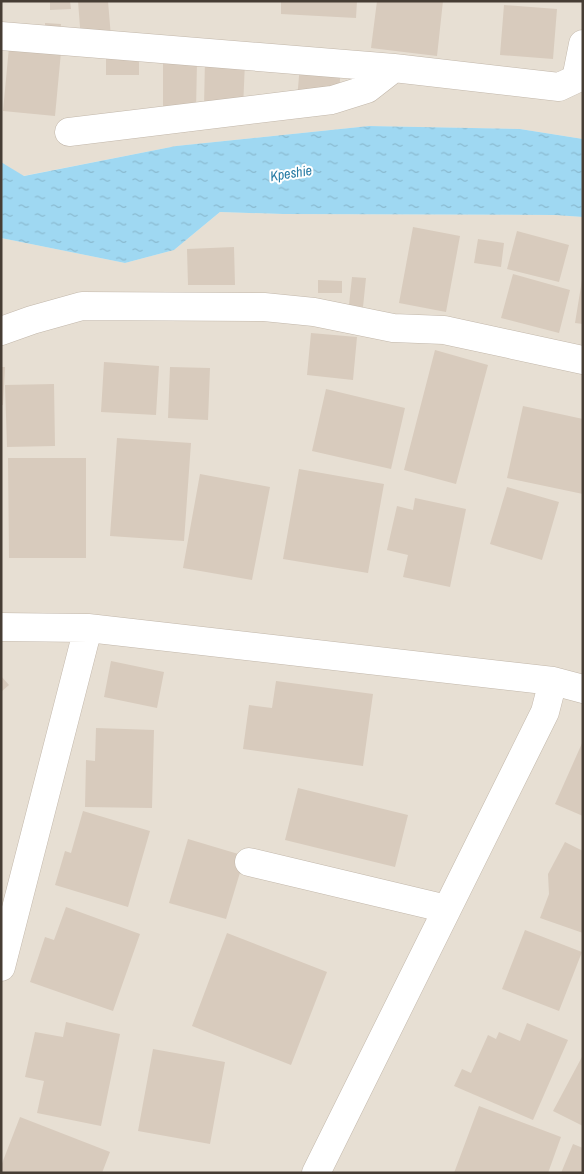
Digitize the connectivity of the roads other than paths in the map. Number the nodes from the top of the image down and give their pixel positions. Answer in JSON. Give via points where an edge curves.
{"nodes":[{"id":1,"x":1,"y":36,"type":"edge"},
{"id":2,"x":583,"y":44,"type":"edge"},
{"id":3,"x":394,"y":68,"type":"junction"},
{"id":4,"x":69,"y":132,"type":"dead end"},
{"id":5,"x":1,"y":331,"type":"edge"},
{"id":6,"x":583,"y":360,"type":"edge"},
{"id":7,"x":1,"y":627,"type":"edge"},
{"id":8,"x":88,"y":628,"type":"junction"},
{"id":9,"x":552,"y":681,"type":"junction"},
{"id":10,"x":583,"y":688,"type":"edge"},
{"id":11,"x":249,"y":862,"type":"dead end"},
{"id":12,"x":447,"y":909,"type":"junction"},
{"id":13,"x":1,"y":967,"type":"edge"},
{"id":14,"x":316,"y":1173,"type":"edge"}],
"edges":[{"from":1,"to":3,"type":"street"},
{"from":2,"to":3,"type":"street","via":[[576,79],[559,87]]},
{"from":3,"to":4,"type":"street","via":[[367,89],[332,100]]},
{"from":5,"to":6,"type":"street","via":[[82,306],[264,307],[314,312],[393,328],[444,330]]},
{"from":7,"to":8,"type":"street"},
{"from":8,"to":9,"type":"street"},
{"from":8,"to":13,"type":"street"},
{"from":9,"to":10,"type":"street"},
{"from":9,"to":12,"type":"street","via":[[545,712]]},
{"from":11,"to":12,"type":"street"},
{"from":12,"to":14,"type":"street"}]}
